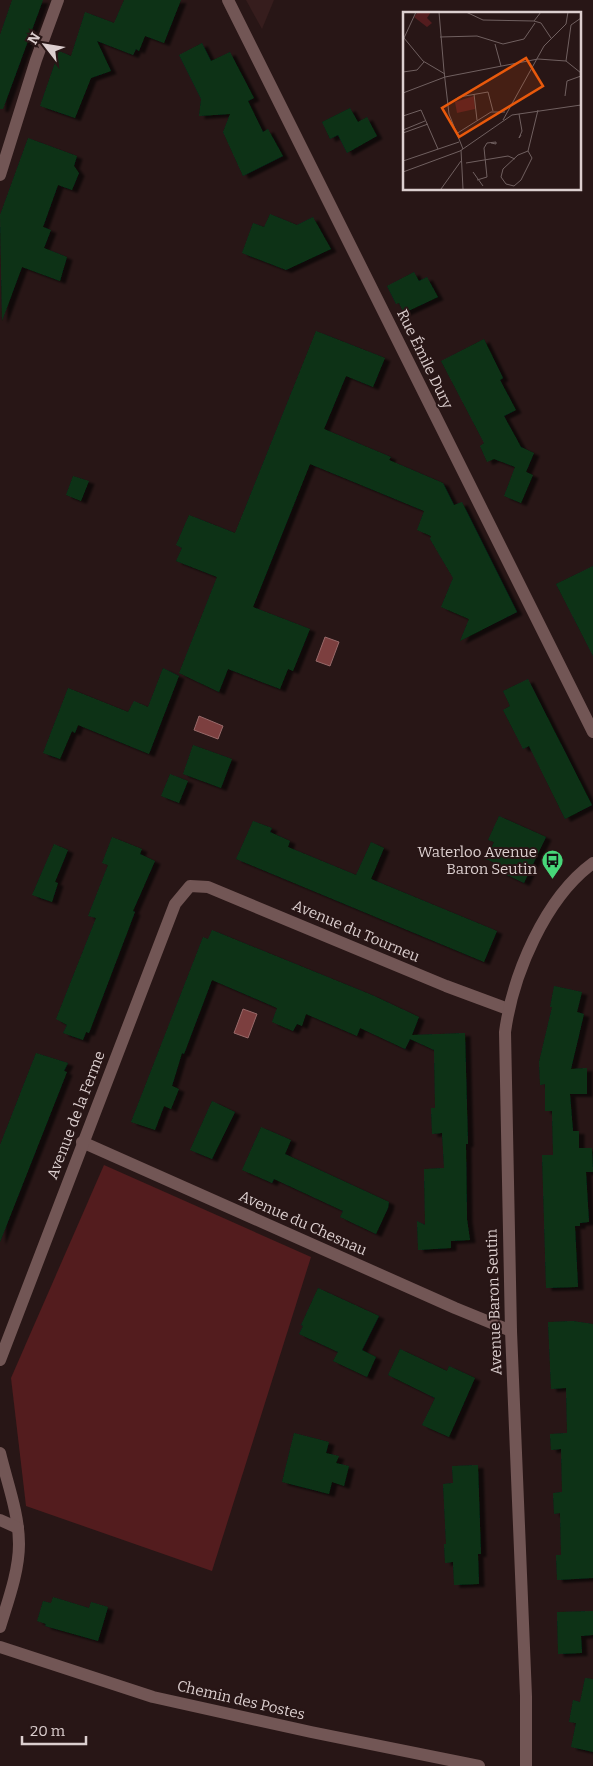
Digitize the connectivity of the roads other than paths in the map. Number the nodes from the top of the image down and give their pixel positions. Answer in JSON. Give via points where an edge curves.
{"nodes":[{"id":1,"x":58,"y":0,"type":"edge"},
{"id":2,"x":228,"y":0,"type":"edge"},
{"id":3,"x":0,"y":175,"type":"edge"},
{"id":4,"x":593,"y":732,"type":"edge"},
{"id":5,"x":593,"y":863,"type":"edge"},
{"id":6,"x":190,"y":886,"type":"joint"},
{"id":7,"x":508,"y":1009,"type":"junction"},
{"id":8,"x":82,"y":1142,"type":"junction"},
{"id":9,"x":511,"y":1331,"type":"junction"},
{"id":10,"x":0,"y":1360,"type":"edge"},
{"id":11,"x":0,"y":1453,"type":"edge"},
{"id":12,"x":0,"y":1520,"type":"edge"},
{"id":13,"x":18,"y":1528,"type":"junction"},
{"id":14,"x":0,"y":1627,"type":"edge"},
{"id":15,"x":0,"y":1647,"type":"edge"},
{"id":16,"x":479,"y":1766,"type":"edge"},
{"id":17,"x":526,"y":1766,"type":"edge"}],
"edges":[{"from":1,"to":3,"type":"street"},
{"from":2,"to":4,"type":"street","name":"Rue Émile Dury"},
{"from":5,"to":7,"type":"street","name":"Avenue Baron Seutin","via":[[576,875],[544,918]]},
{"from":6,"to":7,"type":"street","name":"Avenue du Tourneu","via":[[208,887]]},
{"from":6,"to":8,"type":"street","name":"Avenue de la Ferme","via":[[175,904]]},
{"from":7,"to":9,"type":"street","name":"Avenue Baron Seutin","via":[[505,1053]]},
{"from":8,"to":9,"type":"street","name":"Avenue du Chesnau"},
{"from":8,"to":10,"type":"street","name":"Avenue de la Ferme"},
{"from":9,"to":17,"type":"street","name":"Avenue Baron Seutin"},
{"from":11,"to":13,"type":"street"},
{"from":12,"to":13,"type":"street"},
{"from":13,"to":14,"type":"street","via":[[17,1564]]},
{"from":15,"to":16,"type":"street","name":"Chemin des Postes","via":[[152,1697]]}]}
